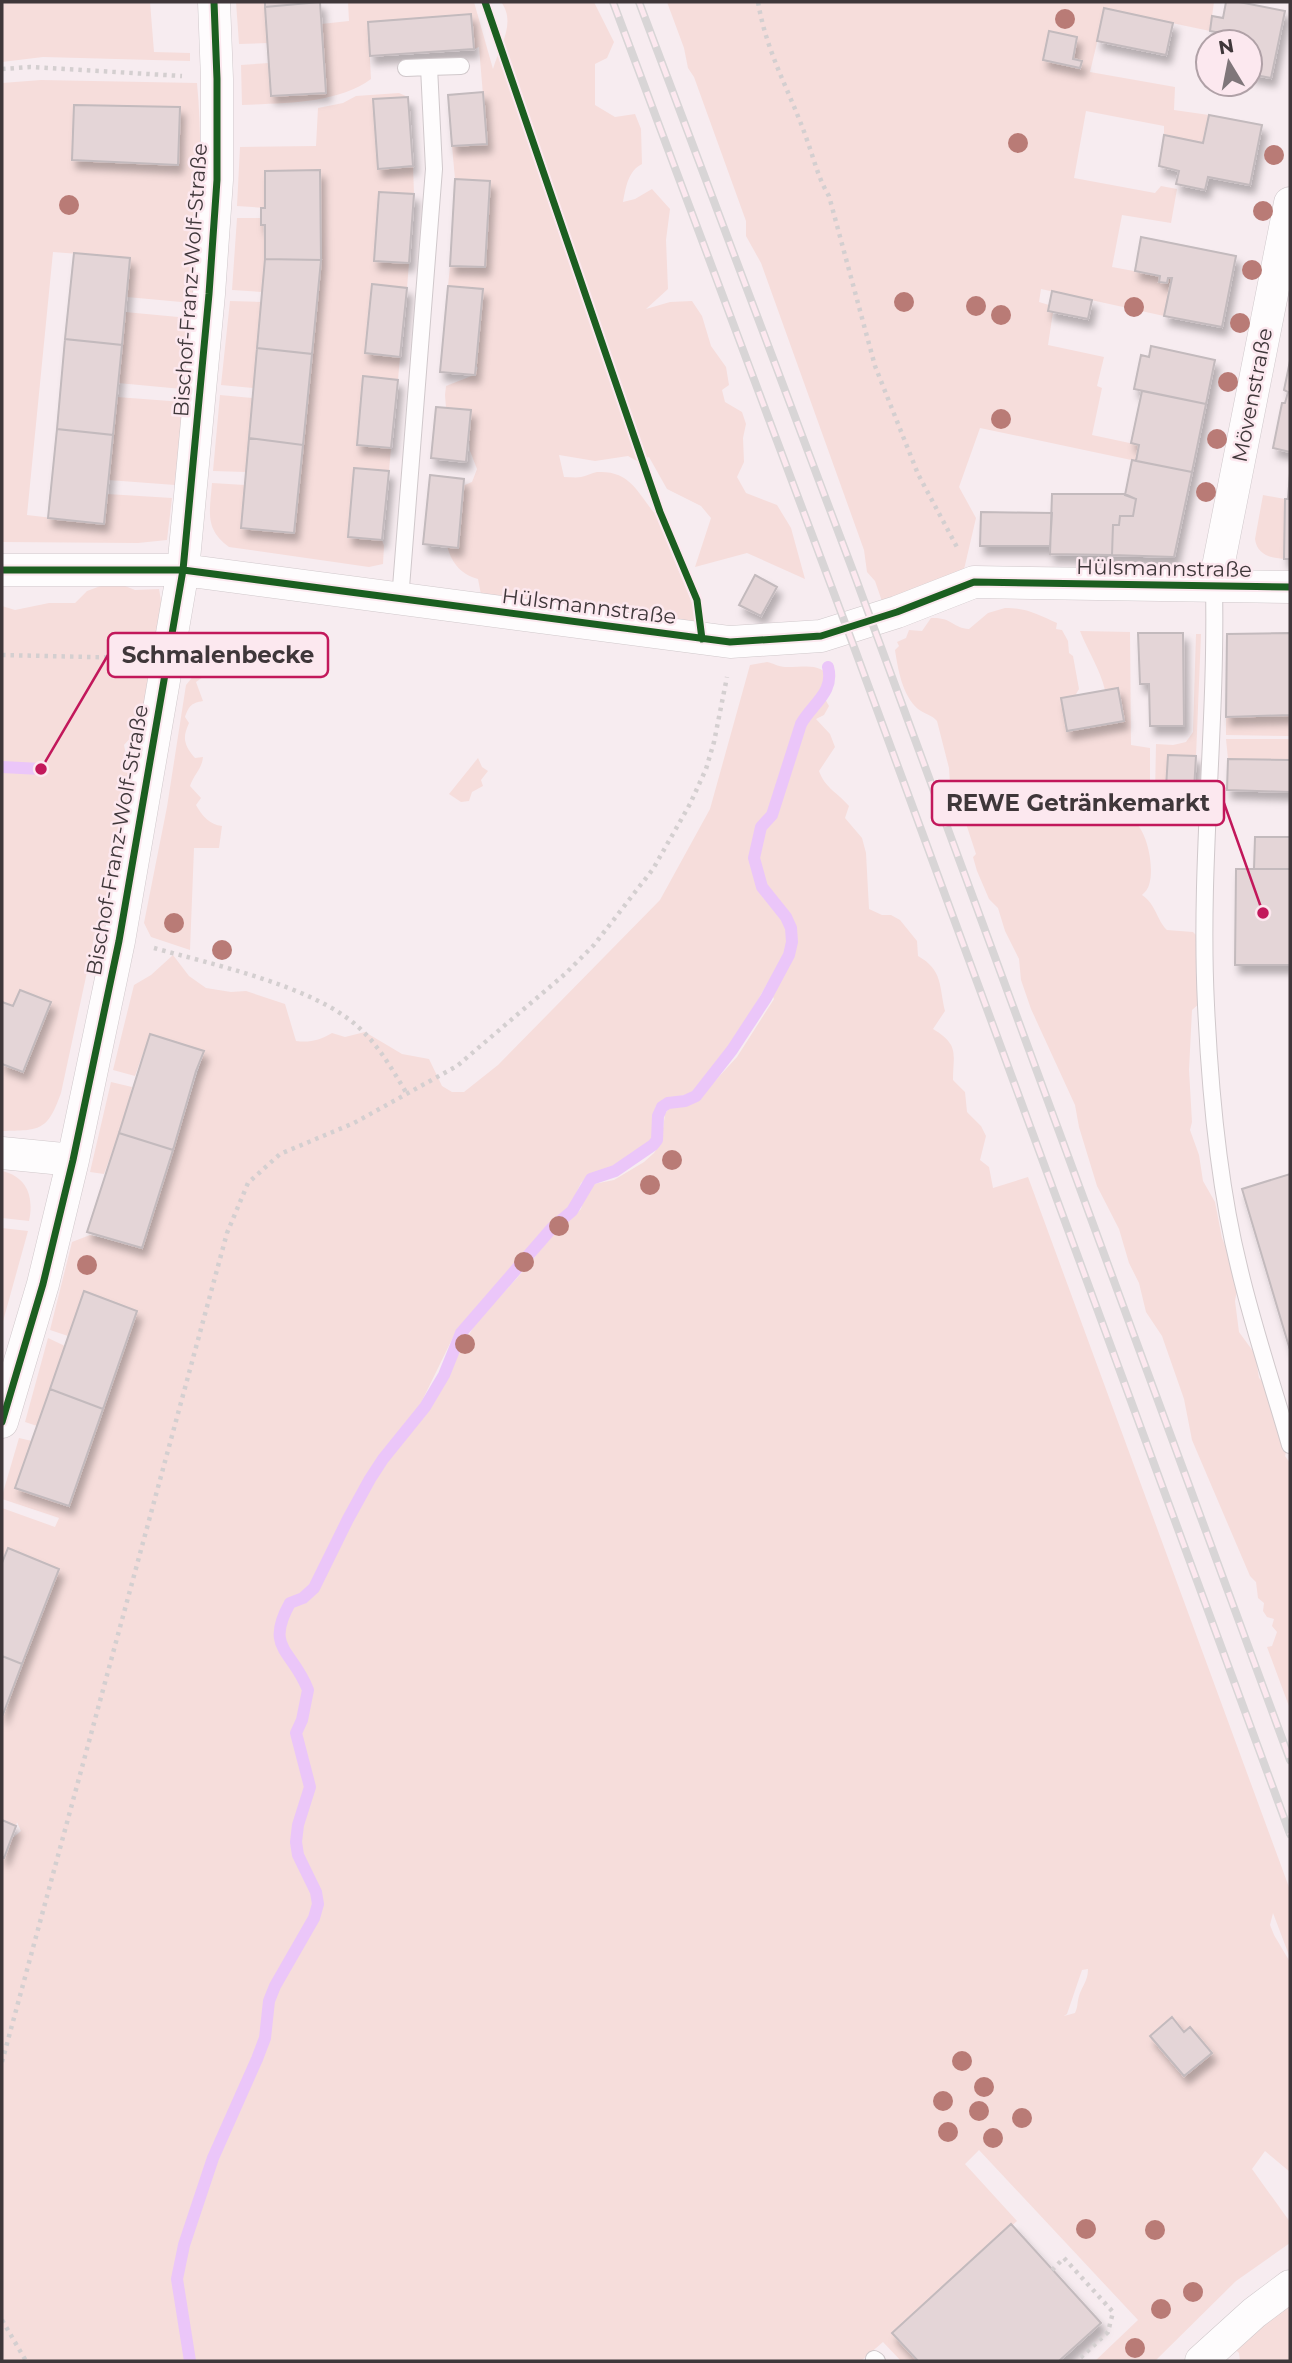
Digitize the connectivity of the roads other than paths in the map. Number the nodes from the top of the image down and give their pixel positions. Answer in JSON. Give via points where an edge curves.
{"nodes":[{"id":1,"x":214,"y":2,"type":"edge"},
{"id":2,"x":461,"y":66,"type":"dead end"},
{"id":3,"x":429,"y":67,"type":"junction"},
{"id":4,"x":407,"y":68,"type":"dead end"},
{"id":5,"x":1290,"y":203,"type":"edge"},
{"id":6,"x":2,"y":570,"type":"edge"},
{"id":7,"x":183,"y":570,"type":"junction"},
{"id":8,"x":1214,"y":587,"type":"junction"},
{"id":9,"x":1290,"y":587,"type":"edge"},
{"id":10,"x":400,"y":600,"type":"junction"},
{"id":11,"x":2,"y":1153,"type":"edge"},
{"id":12,"x":73,"y":1160,"type":"junction"},
{"id":13,"x":2,"y":1422,"type":"edge"},
{"id":14,"x":1290,"y":1445,"type":"edge"},
{"id":15,"x":1290,"y":2286,"type":"edge"},
{"id":16,"x":1201,"y":2361,"type":"edge"}],
"edges":[{"from":1,"to":7,"type":"street","name":"Bischof-Franz-Wolf-Straße","via":[[217,180]]},
{"from":2,"to":3,"type":"lane"},
{"from":3,"to":4,"type":"lane"},
{"from":3,"to":10,"type":"lane","via":[[435,169]]},
{"from":5,"to":8,"type":"street","name":"Mövenstraße"},
{"from":6,"to":7,"type":"street","name":"Hülsmannstraße"},
{"from":7,"to":10,"type":"street","name":"Hülsmannstraße"},
{"from":7,"to":12,"type":"street","name":"Bischof-Franz-Wolf-Straße","via":[[118,941]]},
{"from":8,"to":9,"type":"street","name":"Hülsmannstraße"},
{"from":8,"to":10,"type":"street","name":"Hülsmannstraße","via":[[974,582],[821,636],[730,642]]},
{"from":8,"to":14,"type":"lane","name":"Hülsmannstraße","via":[[1205,937],[1217,1135],[1239,1268]]},
{"from":11,"to":12,"type":"street"},
{"from":12,"to":13,"type":"street","name":"Bischof-Franz-Wolf-Straße"},
{"from":15,"to":16,"type":"street"}]}
